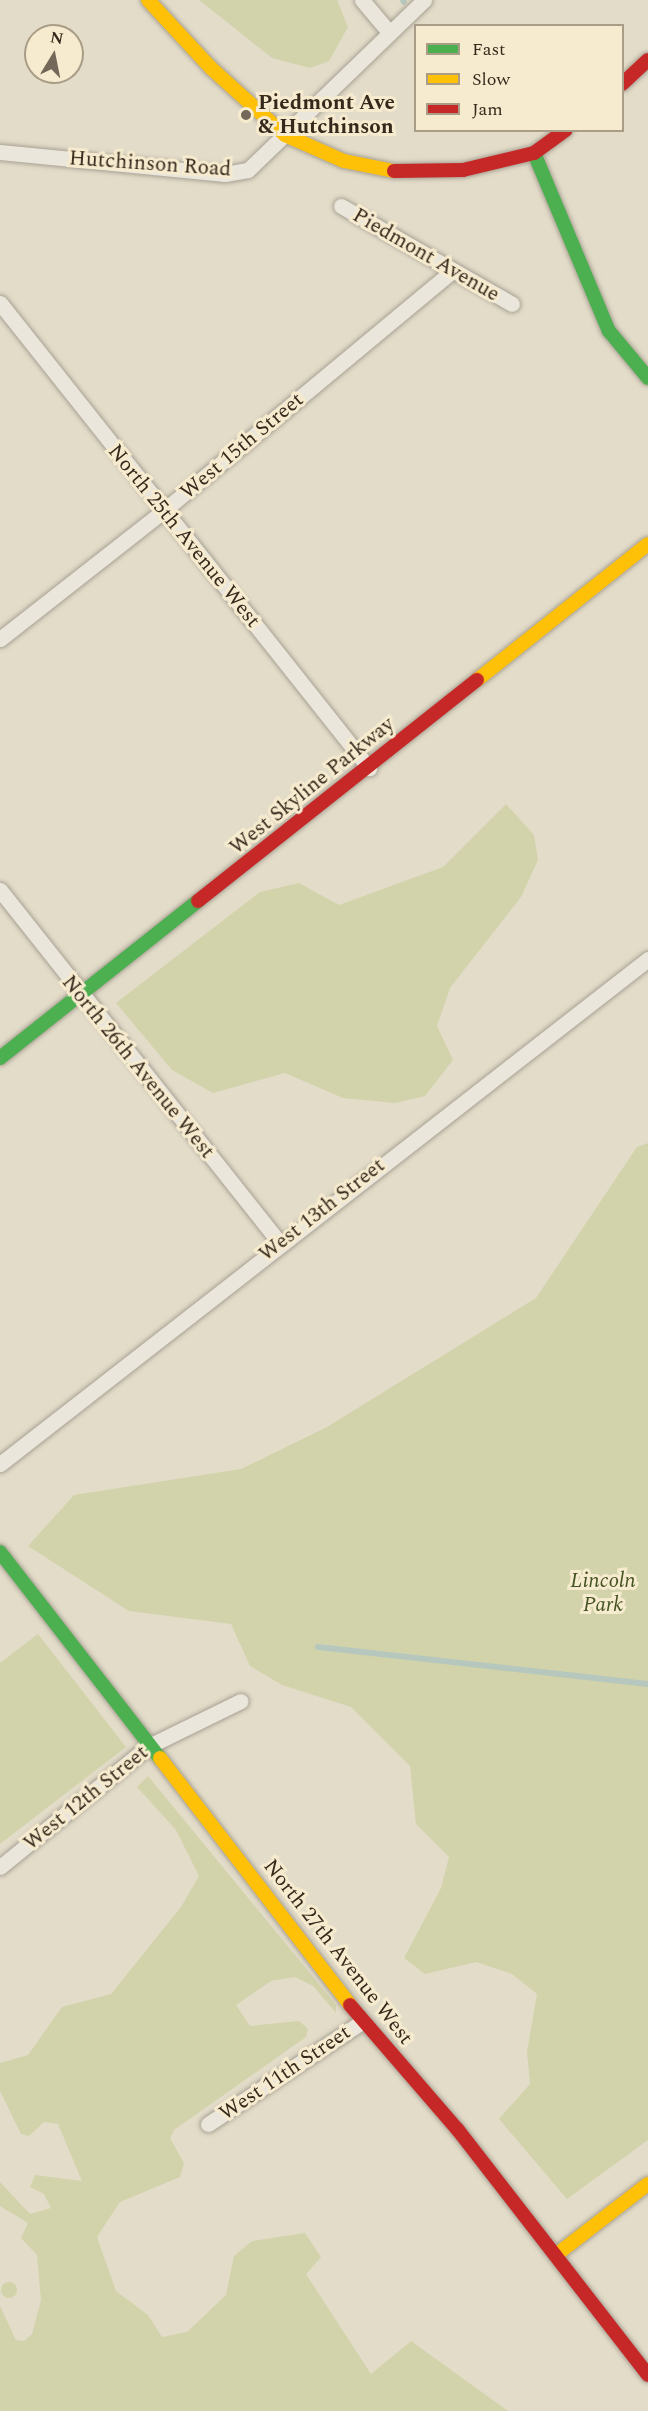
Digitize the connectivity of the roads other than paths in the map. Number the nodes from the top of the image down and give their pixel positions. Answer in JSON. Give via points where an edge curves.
{"nodes":[{"id":1,"x":148,"y":0,"type":"edge"},
{"id":2,"x":362,"y":0,"type":"edge"},
{"id":3,"x":424,"y":0,"type":"edge"},
{"id":4,"x":388,"y":31,"type":"junction"},
{"id":5,"x":648,"y":60,"type":"edge"},
{"id":6,"x":624,"y":82,"type":"edge"},
{"id":7,"x":563,"y":132,"type":"edge"},
{"id":8,"x":285,"y":135,"type":"junction"},
{"id":9,"x":0,"y":152,"type":"edge"},
{"id":10,"x":534,"y":153,"type":"junction"},
{"id":11,"x":341,"y":206,"type":"dead end"},
{"id":12,"x":453,"y":270,"type":"junction"},
{"id":13,"x":0,"y":303,"type":"edge"},
{"id":14,"x":512,"y":304,"type":"dead end"},
{"id":15,"x":648,"y":378,"type":"edge"},
{"id":16,"x":162,"y":512,"type":"junction"},
{"id":17,"x":648,"y":544,"type":"edge"},
{"id":18,"x":0,"y":639,"type":"edge"},
{"id":19,"x":369,"y":768,"type":"junction"},
{"id":20,"x":0,"y":890,"type":"edge"},
{"id":21,"x":648,"y":959,"type":"edge"},
{"id":22,"x":80,"y":997,"type":"junction"},
{"id":23,"x":0,"y":1058,"type":"edge"},
{"id":24,"x":279,"y":1242,"type":"junction"},
{"id":25,"x":0,"y":1464,"type":"edge"},
{"id":26,"x":0,"y":1552,"type":"edge"},
{"id":27,"x":241,"y":1701,"type":"dead end"},
{"id":28,"x":149,"y":1746,"type":"junction"},
{"id":29,"x":0,"y":1867,"type":"edge"},
{"id":30,"x":363,"y":2021,"type":"junction"},
{"id":31,"x":208,"y":2124,"type":"dead end"},
{"id":32,"x":648,"y":2184,"type":"edge"},
{"id":33,"x":556,"y":2255,"type":"junction"},
{"id":34,"x":648,"y":2375,"type":"edge"}],
"edges":[{"from":1,"to":8,"type":"street","via":[[211,68]]},
{"from":2,"to":4,"type":"street"},
{"from":3,"to":4,"type":"street","name":"Hutchinson Road"},
{"from":4,"to":8,"type":"street","name":"Hutchinson Road"},
{"from":5,"to":6,"type":"street"},
{"from":7,"to":10,"type":"street"},
{"from":8,"to":9,"type":"street","name":"Hutchinson Road","via":[[248,170],[225,174]]},
{"from":8,"to":10,"type":"street","via":[[344,161],[388,171],[462,170]]},
{"from":10,"to":15,"type":"street","via":[[609,331]]},
{"from":11,"to":12,"type":"street","name":"Piedmont Avenue"},
{"from":12,"to":14,"type":"street","name":"Piedmont Avenue"},
{"from":12,"to":16,"type":"street","name":"West 15th Street"},
{"from":13,"to":16,"type":"street","name":"North 25th Avenue West"},
{"from":16,"to":18,"type":"street","name":"West 15th Street"},
{"from":16,"to":19,"type":"street","name":"North 25th Avenue West"},
{"from":17,"to":19,"type":"street","name":"West Skyline Parkway"},
{"from":19,"to":22,"type":"street","name":"West Skyline Parkway"},
{"from":20,"to":22,"type":"street","name":"North 26th Avenue West"},
{"from":21,"to":24,"type":"street","name":"West 13th Street"},
{"from":22,"to":23,"type":"street","name":"West Skyline Parkway"},
{"from":22,"to":24,"type":"street","name":"North 26th Avenue West"},
{"from":24,"to":25,"type":"street","name":"West 13th Street"},
{"from":26,"to":28,"type":"street","name":"North 27th Avenue West"},
{"from":27,"to":28,"type":"street","name":"West 12th Street"},
{"from":28,"to":29,"type":"street","name":"West 12th Street"},
{"from":28,"to":30,"type":"street","name":"North 27th Avenue West"},
{"from":30,"to":31,"type":"street","name":"West 11th Street"},
{"from":30,"to":33,"type":"street","name":"North 27th Avenue West"},
{"from":32,"to":33,"type":"street"},
{"from":33,"to":34,"type":"street","name":"North 27th Avenue West"}]}
